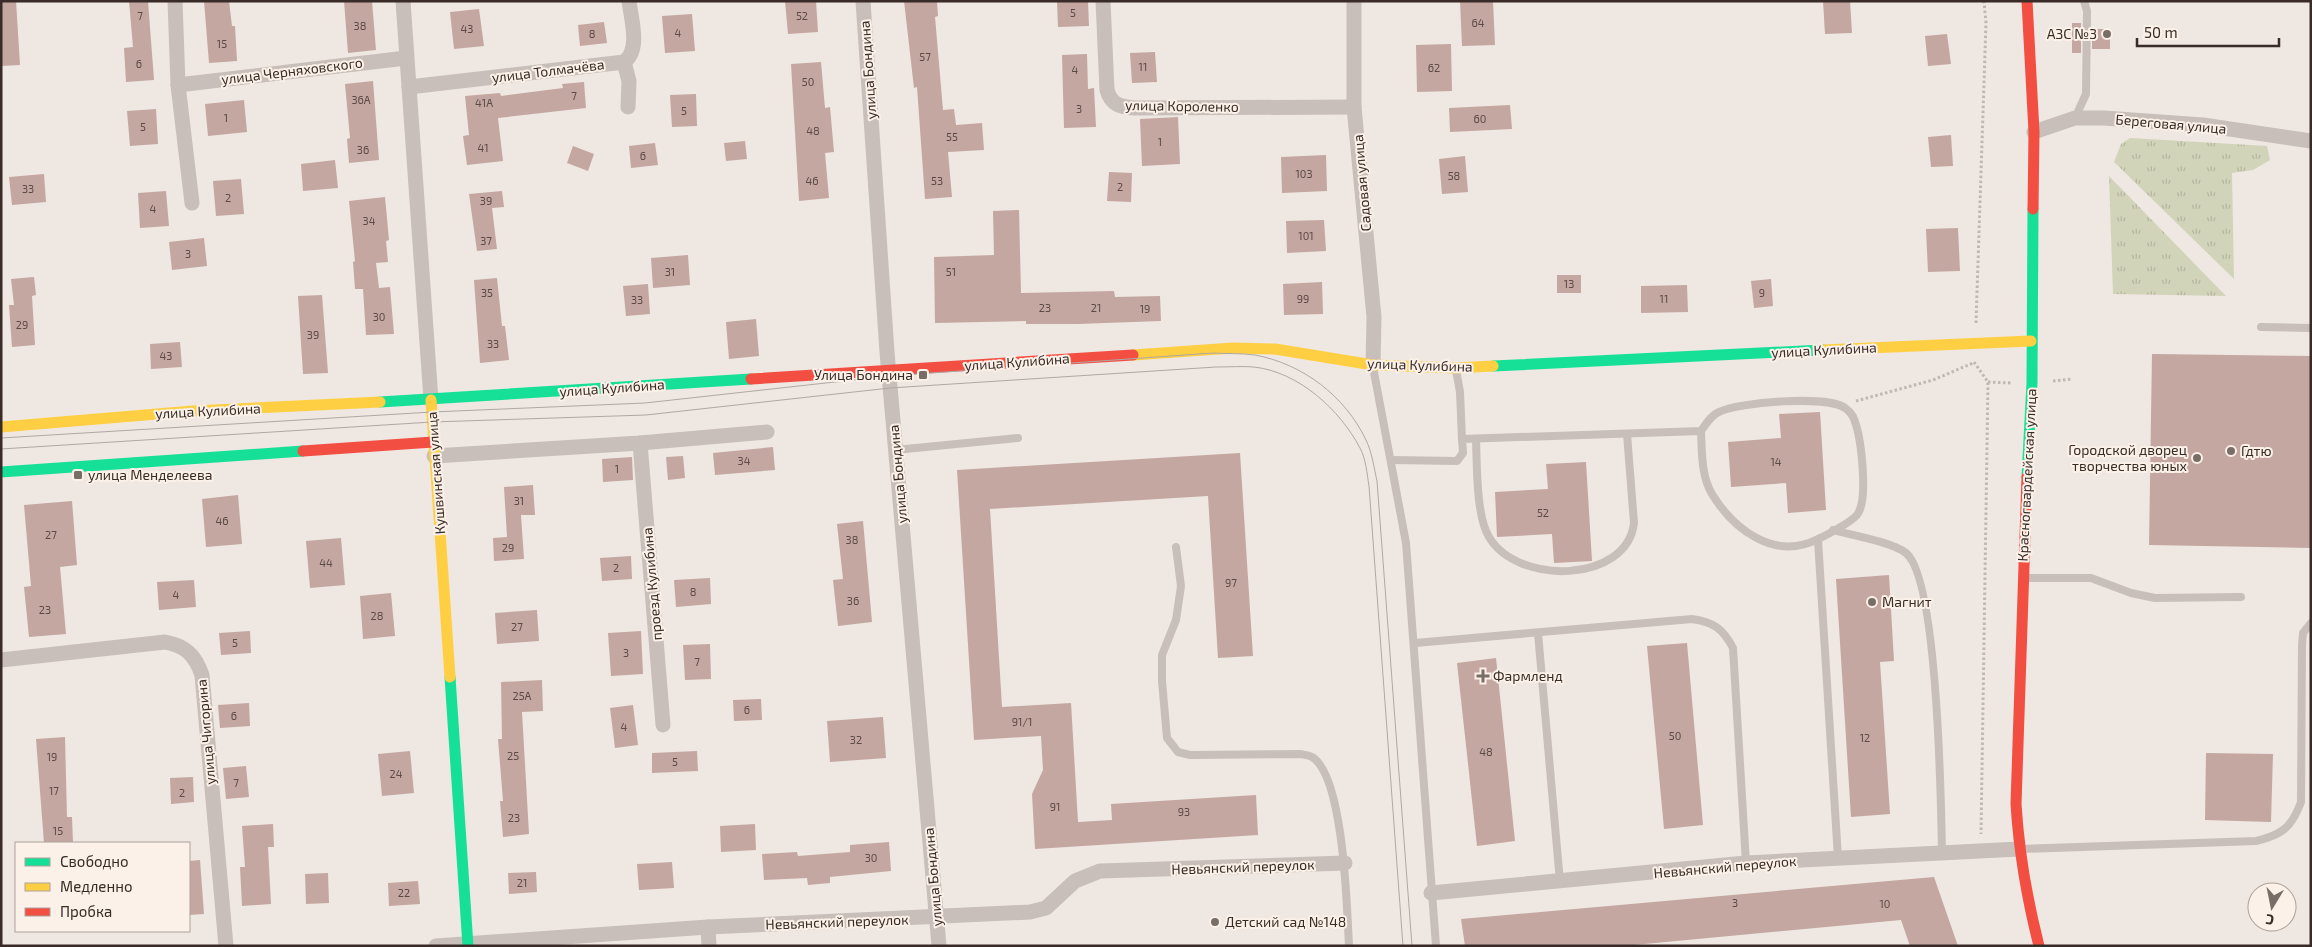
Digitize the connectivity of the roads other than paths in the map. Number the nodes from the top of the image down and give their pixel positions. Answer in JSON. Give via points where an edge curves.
{"nodes":[{"id":1,"x":175,"y":1,"type":"edge"},
{"id":2,"x":403,"y":1,"type":"edge"},
{"id":3,"x":629,"y":1,"type":"edge"},
{"id":4,"x":863,"y":1,"type":"edge"},
{"id":5,"x":1103,"y":1,"type":"edge"},
{"id":6,"x":1354,"y":1,"type":"edge"},
{"id":7,"x":2026,"y":1,"type":"edge"},
{"id":8,"x":2084,"y":1,"type":"edge"},
{"id":9,"x":406,"y":58,"type":"junction"},
{"id":10,"x":624,"y":62,"type":"junction"},
{"id":11,"x":178,"y":85,"type":"junction"},
{"id":12,"x":409,"y":87,"type":"junction"},
{"id":13,"x":1354,"y":106,"type":"junction"},
{"id":14,"x":628,"y":107,"type":"dead end"},
{"id":15,"x":2076,"y":118,"type":"junction"},
{"id":16,"x":2034,"y":132,"type":"junction"},
{"id":17,"x":2311,"y":141,"type":"edge"},
{"id":18,"x":192,"y":203,"type":"dead end"},
{"id":19,"x":2261,"y":327,"type":"dead end"},
{"id":20,"x":2311,"y":328,"type":"edge"},
{"id":21,"x":2031,"y":341,"type":"junction"},
{"id":22,"x":1373,"y":365,"type":"junction"},
{"id":23,"x":1456,"y":368,"type":"junction"},
{"id":24,"x":888,"y":371,"type":"junction"},
{"id":25,"x":431,"y":400,"type":"junction"},
{"id":26,"x":1,"y":427,"type":"edge"},
{"id":27,"x":1701,"y":431,"type":"junction"},
{"id":28,"x":767,"y":432,"type":"dead end"},
{"id":29,"x":1627,"y":434,"type":"junction"},
{"id":30,"x":1018,"y":438,"type":"dead end"},
{"id":31,"x":1462,"y":439,"type":"junction"},
{"id":32,"x":1476,"y":439,"type":"junction"},
{"id":33,"x":640,"y":443,"type":"junction"},
{"id":34,"x":434,"y":449,"type":"junction"},
{"id":35,"x":895,"y":450,"type":"junction"},
{"id":36,"x":1391,"y":460,"type":"junction"},
{"id":37,"x":1,"y":472,"type":"edge"},
{"id":38,"x":1833,"y":530,"type":"junction"},
{"id":39,"x":1818,"y":540,"type":"junction"},
{"id":40,"x":1176,"y":547,"type":"dead end"},
{"id":41,"x":2022,"y":578,"type":"junction"},
{"id":42,"x":2241,"y":597,"type":"dead end"},
{"id":43,"x":2311,"y":623,"type":"edge"},
{"id":44,"x":1538,"y":633,"type":"junction"},
{"id":45,"x":1415,"y":643,"type":"junction"},
{"id":46,"x":1,"y":660,"type":"edge"},
{"id":47,"x":663,"y":724,"type":"dead end"},
{"id":48,"x":2020,"y":849,"type":"junction"},
{"id":49,"x":1942,"y":852,"type":"junction"},
{"id":50,"x":1838,"y":858,"type":"junction"},
{"id":51,"x":1345,"y":863,"type":"junction"},
{"id":52,"x":1746,"y":864,"type":"junction"},
{"id":53,"x":1560,"y":882,"type":"junction"},
{"id":54,"x":1431,"y":893,"type":"junction"},
{"id":55,"x":937,"y":918,"type":"junction"},
{"id":56,"x":708,"y":927,"type":"junction"},
{"id":57,"x":468,"y":945,"type":"edge"},
{"id":58,"x":226,"y":946,"type":"edge"},
{"id":59,"x":436,"y":946,"type":"edge"},
{"id":60,"x":709,"y":946,"type":"edge"},
{"id":61,"x":939,"y":946,"type":"edge"},
{"id":62,"x":1349,"y":946,"type":"edge"},
{"id":63,"x":1436,"y":946,"type":"edge"},
{"id":64,"x":2039,"y":946,"type":"edge"}],
"edges":[{"from":1,"to":11,"type":"street"},
{"from":2,"to":9,"type":"street","name":"Кушвинская улица"},
{"from":3,"to":10,"type":"street","name":"улица Толмачёва","via":[[633,50]]},
{"from":4,"to":24,"type":"street","name":"улица Бондина"},
{"from":5,"to":13,"type":"street","name":"улица Короленко","via":[[1107,90],[1116,105],[1135,108]]},
{"from":6,"to":13,"type":"street","name":"Садовая улица"},
{"from":7,"to":16,"type":"main road","name":"Красногвардейская улица"},
{"from":8,"to":15,"type":"lane","via":[[2087,11],[2086,94]]},
{"from":9,"to":11,"type":"street","name":"улица Черняховского"},
{"from":9,"to":12,"type":"street","name":"Кушвинская улица"},
{"from":10,"to":12,"type":"street","name":"улица Толмачёва"},
{"from":10,"to":14,"type":"street","via":[[629,81]]},
{"from":11,"to":18,"type":"street"},
{"from":12,"to":25,"type":"street","name":"Кушвинская улица"},
{"from":13,"to":22,"type":"street","name":"Садовая улица","via":[[1374,317]]},
{"from":15,"to":16,"type":"street","name":"Береговая улица"},
{"from":15,"to":17,"type":"street","name":"Береговая улица","via":[[2203,125]]},
{"from":16,"to":21,"type":"main road","name":"Красногвардейская улица"},
{"from":19,"to":20,"type":"lane"},
{"from":21,"to":23,"type":"main road","name":"улица Кулибина"},
{"from":21,"to":41,"type":"main road","name":"Красногвардейская улица","via":[[2032,383]]},
{"from":22,"to":23,"type":"main road","name":"улица Кулибина"},
{"from":22,"to":24,"type":"main road","name":"улица Кулибина","via":[[1275,349],[1233,348]]},
{"from":22,"to":36,"type":"lane"},
{"from":23,"to":31,"type":"lane"},
{"from":24,"to":25,"type":"main road","name":"улица Кулибина"},
{"from":24,"to":35,"type":"street","name":"улица Бондина"},
{"from":25,"to":26,"type":"main road","name":"улица Кулибина","via":[[193,411]]},
{"from":25,"to":34,"type":"main road","name":"Кушвинская улица"},
{"from":27,"to":29,"type":"lane"},
{"from":27,"to":38,"type":"lane","via":[[1717,412],[1732,407],[1812,400],[1844,407],[1854,417],[1857,427],[1865,483],[1857,515]]},
{"from":27,"to":39,"type":"lane","via":[[1703,464],[1711,493],[1737,524],[1752,537],[1772,545],[1788,548]]},
{"from":28,"to":33,"type":"street"},
{"from":29,"to":32,"type":"lane"},
{"from":29,"to":32,"type":"lane","via":[[1634,523],[1632,537],[1621,551],[1596,567],[1552,572],[1524,565],[1500,552],[1488,535],[1481,509]]},
{"from":30,"to":35,"type":"lane"},
{"from":31,"to":32,"type":"lane"},
{"from":31,"to":36,"type":"lane","via":[[1463,454],[1457,461]]},
{"from":33,"to":34,"type":"street"},
{"from":33,"to":47,"type":"street","name":"проезд Кулибина"},
{"from":34,"to":37,"type":"main road"},
{"from":34,"to":57,"type":"main road","name":"Кушвинская улица"},
{"from":35,"to":55,"type":"street","name":"улица Бондина"},
{"from":36,"to":45,"type":"lane","via":[[1406,543]]},
{"from":38,"to":39,"type":"lane"},
{"from":38,"to":49,"type":"lane","via":[[1877,541],[1906,553],[1919,573],[1933,664],[1941,771]]},
{"from":39,"to":50,"type":"lane"},
{"from":40,"to":51,"type":"lane","via":[[1181,586],[1176,620],[1162,654],[1168,738],[1178,752],[1190,755],[1312,756],[1319,764],[1332,797]]},
{"from":41,"to":42,"type":"lane","via":[[2090,578],[2156,598]]},
{"from":41,"to":48,"type":"main road","name":"Красногвардейская улица","via":[[2016,804]]},
{"from":43,"to":48,"type":"lane","via":[[2302,634],[2301,802],[2295,819],[2283,831],[2256,841]]},
{"from":44,"to":45,"type":"lane"},
{"from":44,"to":52,"type":"lane","via":[[1692,619],[1715,624],[1724,632],[1733,648]]},
{"from":44,"to":53,"type":"lane"},
{"from":45,"to":54,"type":"lane"},
{"from":46,"to":58,"type":"street","name":"улица Чигорина","via":[[166,642],[180,645],[198,662],[202,675]]},
{"from":48,"to":49,"type":"street","name":"Невьянский переулок"},
{"from":48,"to":64,"type":"main road","name":"Красногвардейская улица"},
{"from":49,"to":50,"type":"street","name":"Невьянский переулок"},
{"from":50,"to":52,"type":"street","name":"Невьянский переулок"},
{"from":51,"to":55,"type":"street","name":"Невьянский переулок","via":[[1100,872],[1075,881],[1038,912]]},
{"from":51,"to":62,"type":"lane"},
{"from":52,"to":53,"type":"street","name":"Невьянский переулок"},
{"from":53,"to":54,"type":"street","name":"Невьянский переулок"},
{"from":54,"to":63,"type":"lane"},
{"from":55,"to":56,"type":"street","name":"Невьянский переулок"},
{"from":55,"to":61,"type":"street","name":"улица Бондина"},
{"from":56,"to":57,"type":"street","name":"Невьянский переулок"},
{"from":56,"to":60,"type":"street"},
{"from":57,"to":59,"type":"street","name":"Невьянский переулок"}]}
